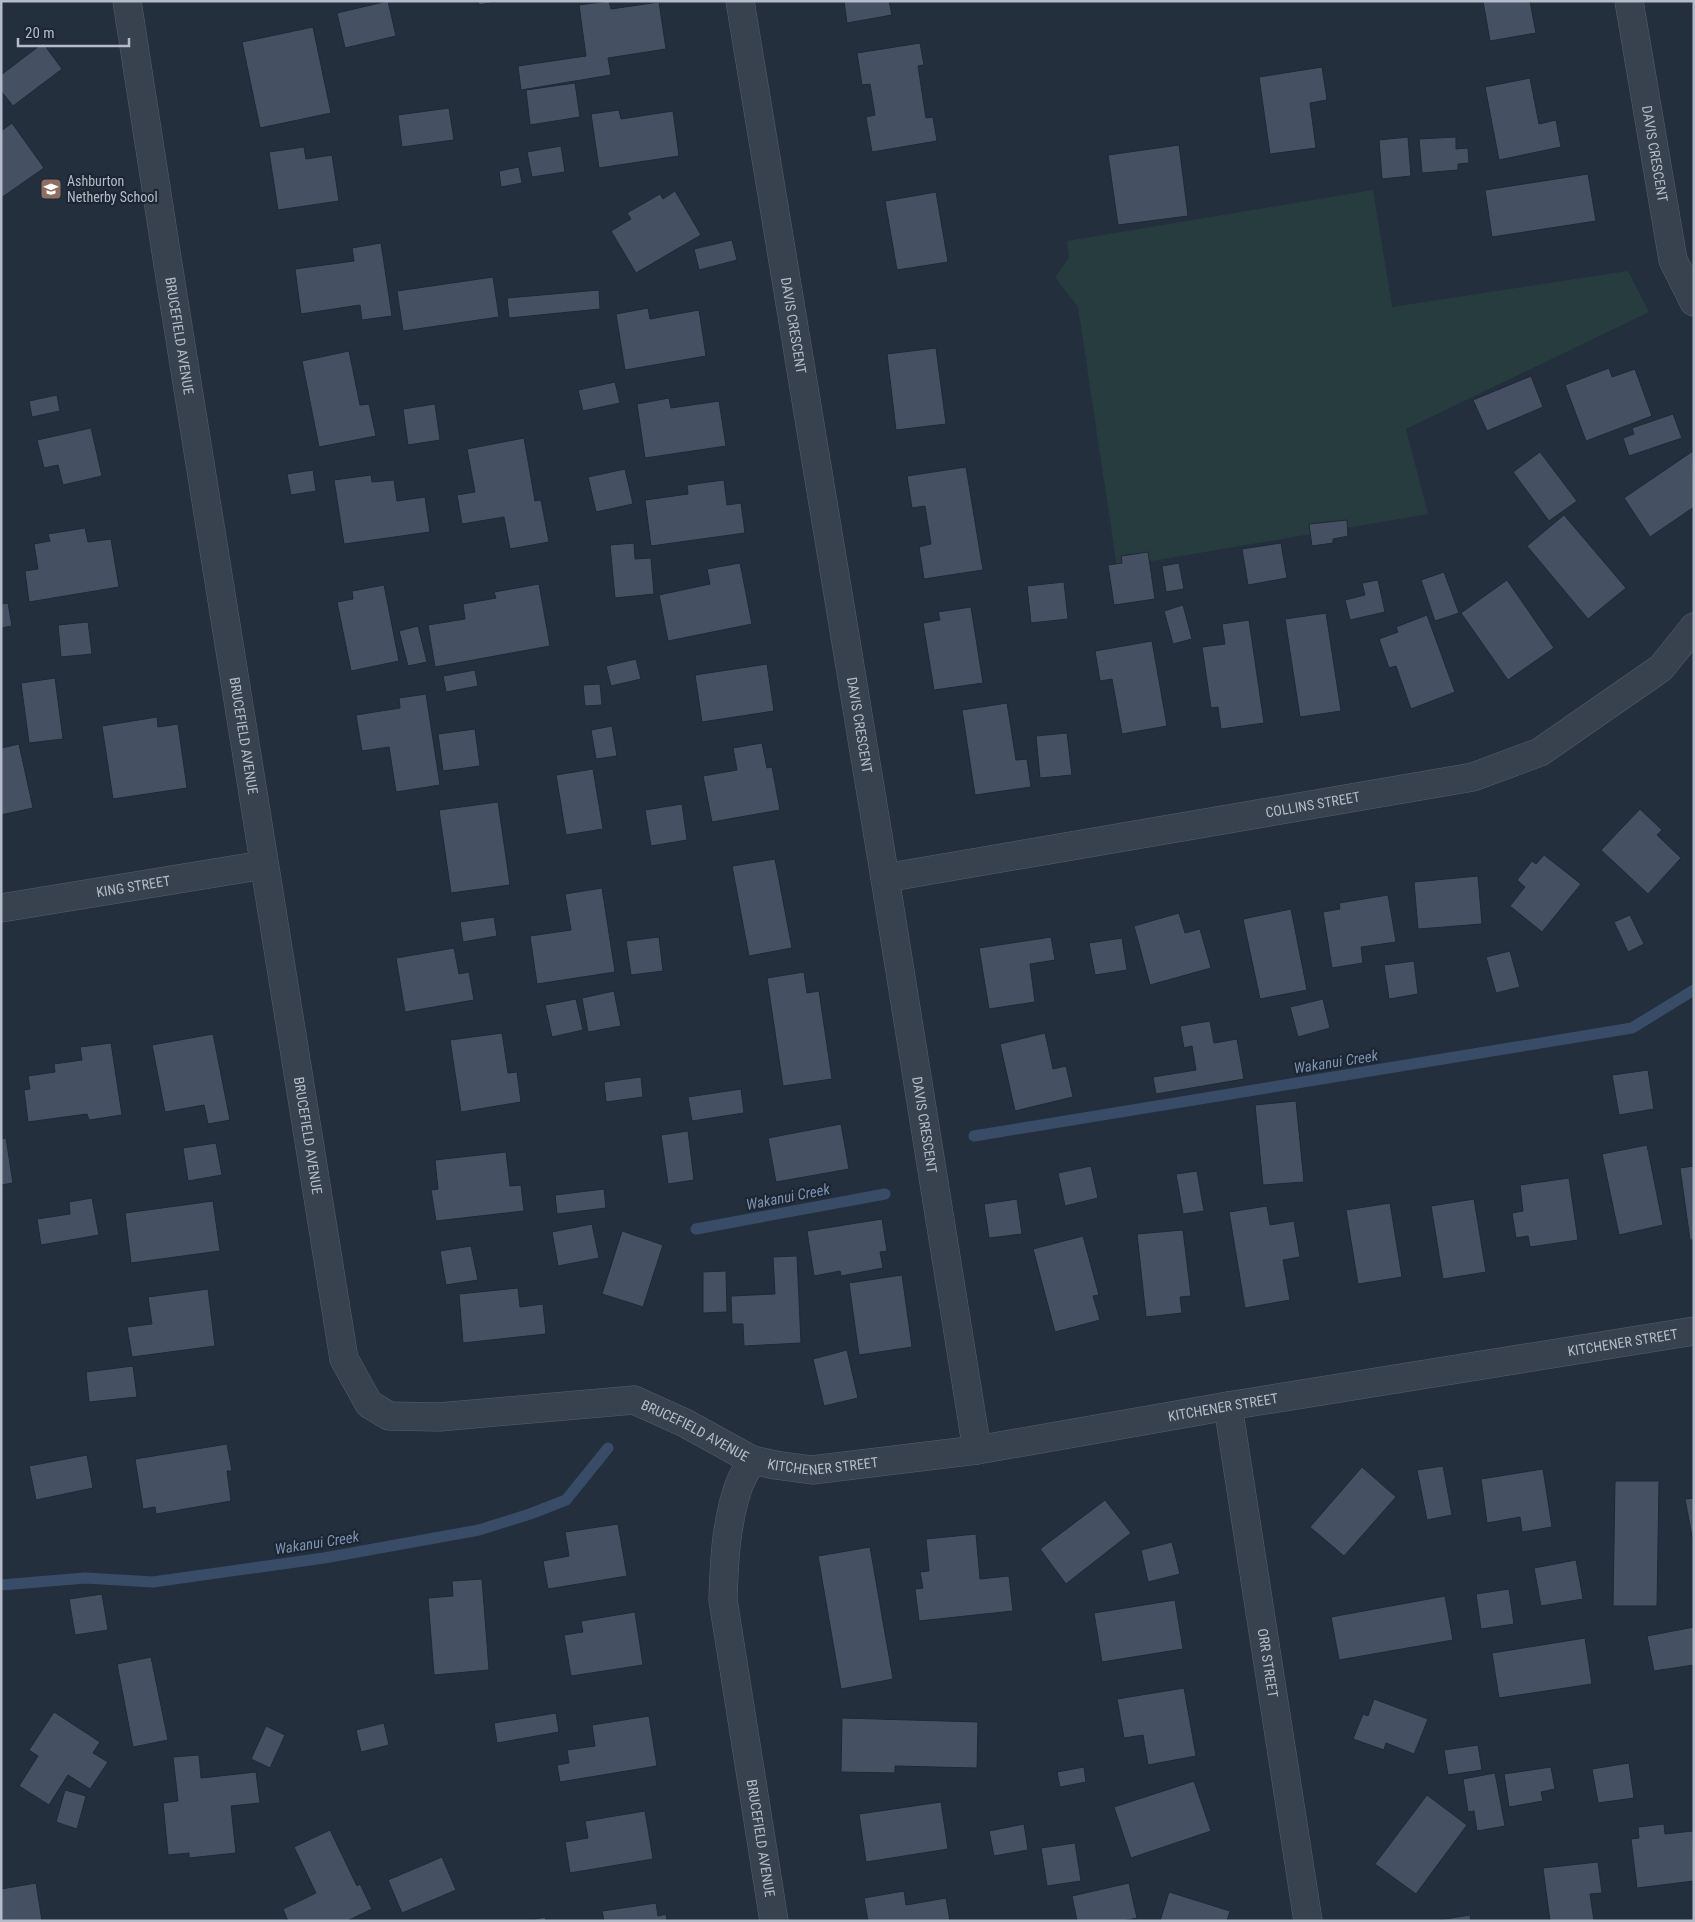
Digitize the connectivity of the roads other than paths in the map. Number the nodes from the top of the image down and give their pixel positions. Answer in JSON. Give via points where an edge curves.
{"nodes":[{"id":1,"x":127,"y":1,"type":"edge"},
{"id":2,"x":740,"y":1,"type":"edge"},
{"id":3,"x":1629,"y":1,"type":"edge"},
{"id":4,"x":1694,"y":302,"type":"edge"},
{"id":5,"x":1694,"y":627,"type":"edge"},
{"id":6,"x":264,"y":865,"type":"junction"},
{"id":7,"x":885,"y":878,"type":"junction"},
{"id":8,"x":1,"y":908,"type":"edge"},
{"id":9,"x":1694,"y":1331,"type":"edge"},
{"id":10,"x":1228,"y":1406,"type":"junction"},
{"id":11,"x":977,"y":1450,"type":"junction"},
{"id":12,"x":752,"y":1460,"type":"junction"},
{"id":13,"x":774,"y":1921,"type":"edge"},
{"id":14,"x":1308,"y":1921,"type":"edge"}],
"edges":[{"from":1,"to":6,"type":"street","name":"BRUCEFIELD AVENUE"},
{"from":2,"to":7,"type":"street","name":"DAVIS CRESCENT"},
{"from":3,"to":4,"type":"street","name":"DAVIS CRESCENT","via":[[1673,260]]},
{"from":5,"to":7,"type":"street","name":"COLLINS STREET","via":[[1662,668],[1540,752],[1473,777]]},
{"from":6,"to":8,"type":"street","name":"KING STREET"},
{"from":6,"to":12,"type":"street","name":"BRUCEFIELD AVENUE","via":[[344,1359],[369,1404],[389,1416],[439,1417],[634,1400],[685,1422]]},
{"from":7,"to":11,"type":"street","name":"DAVIS CRESCENT"},
{"from":9,"to":10,"type":"street","name":"KITCHENER STREET"},
{"from":10,"to":11,"type":"street","name":"KITCHENER STREET"},
{"from":10,"to":14,"type":"street","name":"ORR STREET"},
{"from":11,"to":12,"type":"street","name":"KITCHENER STREET","via":[[812,1470]]},
{"from":12,"to":13,"type":"street","name":"BRUCEFIELD AVENUE","via":[[738,1487],[731,1516],[724,1558],[723,1600]]}]}
